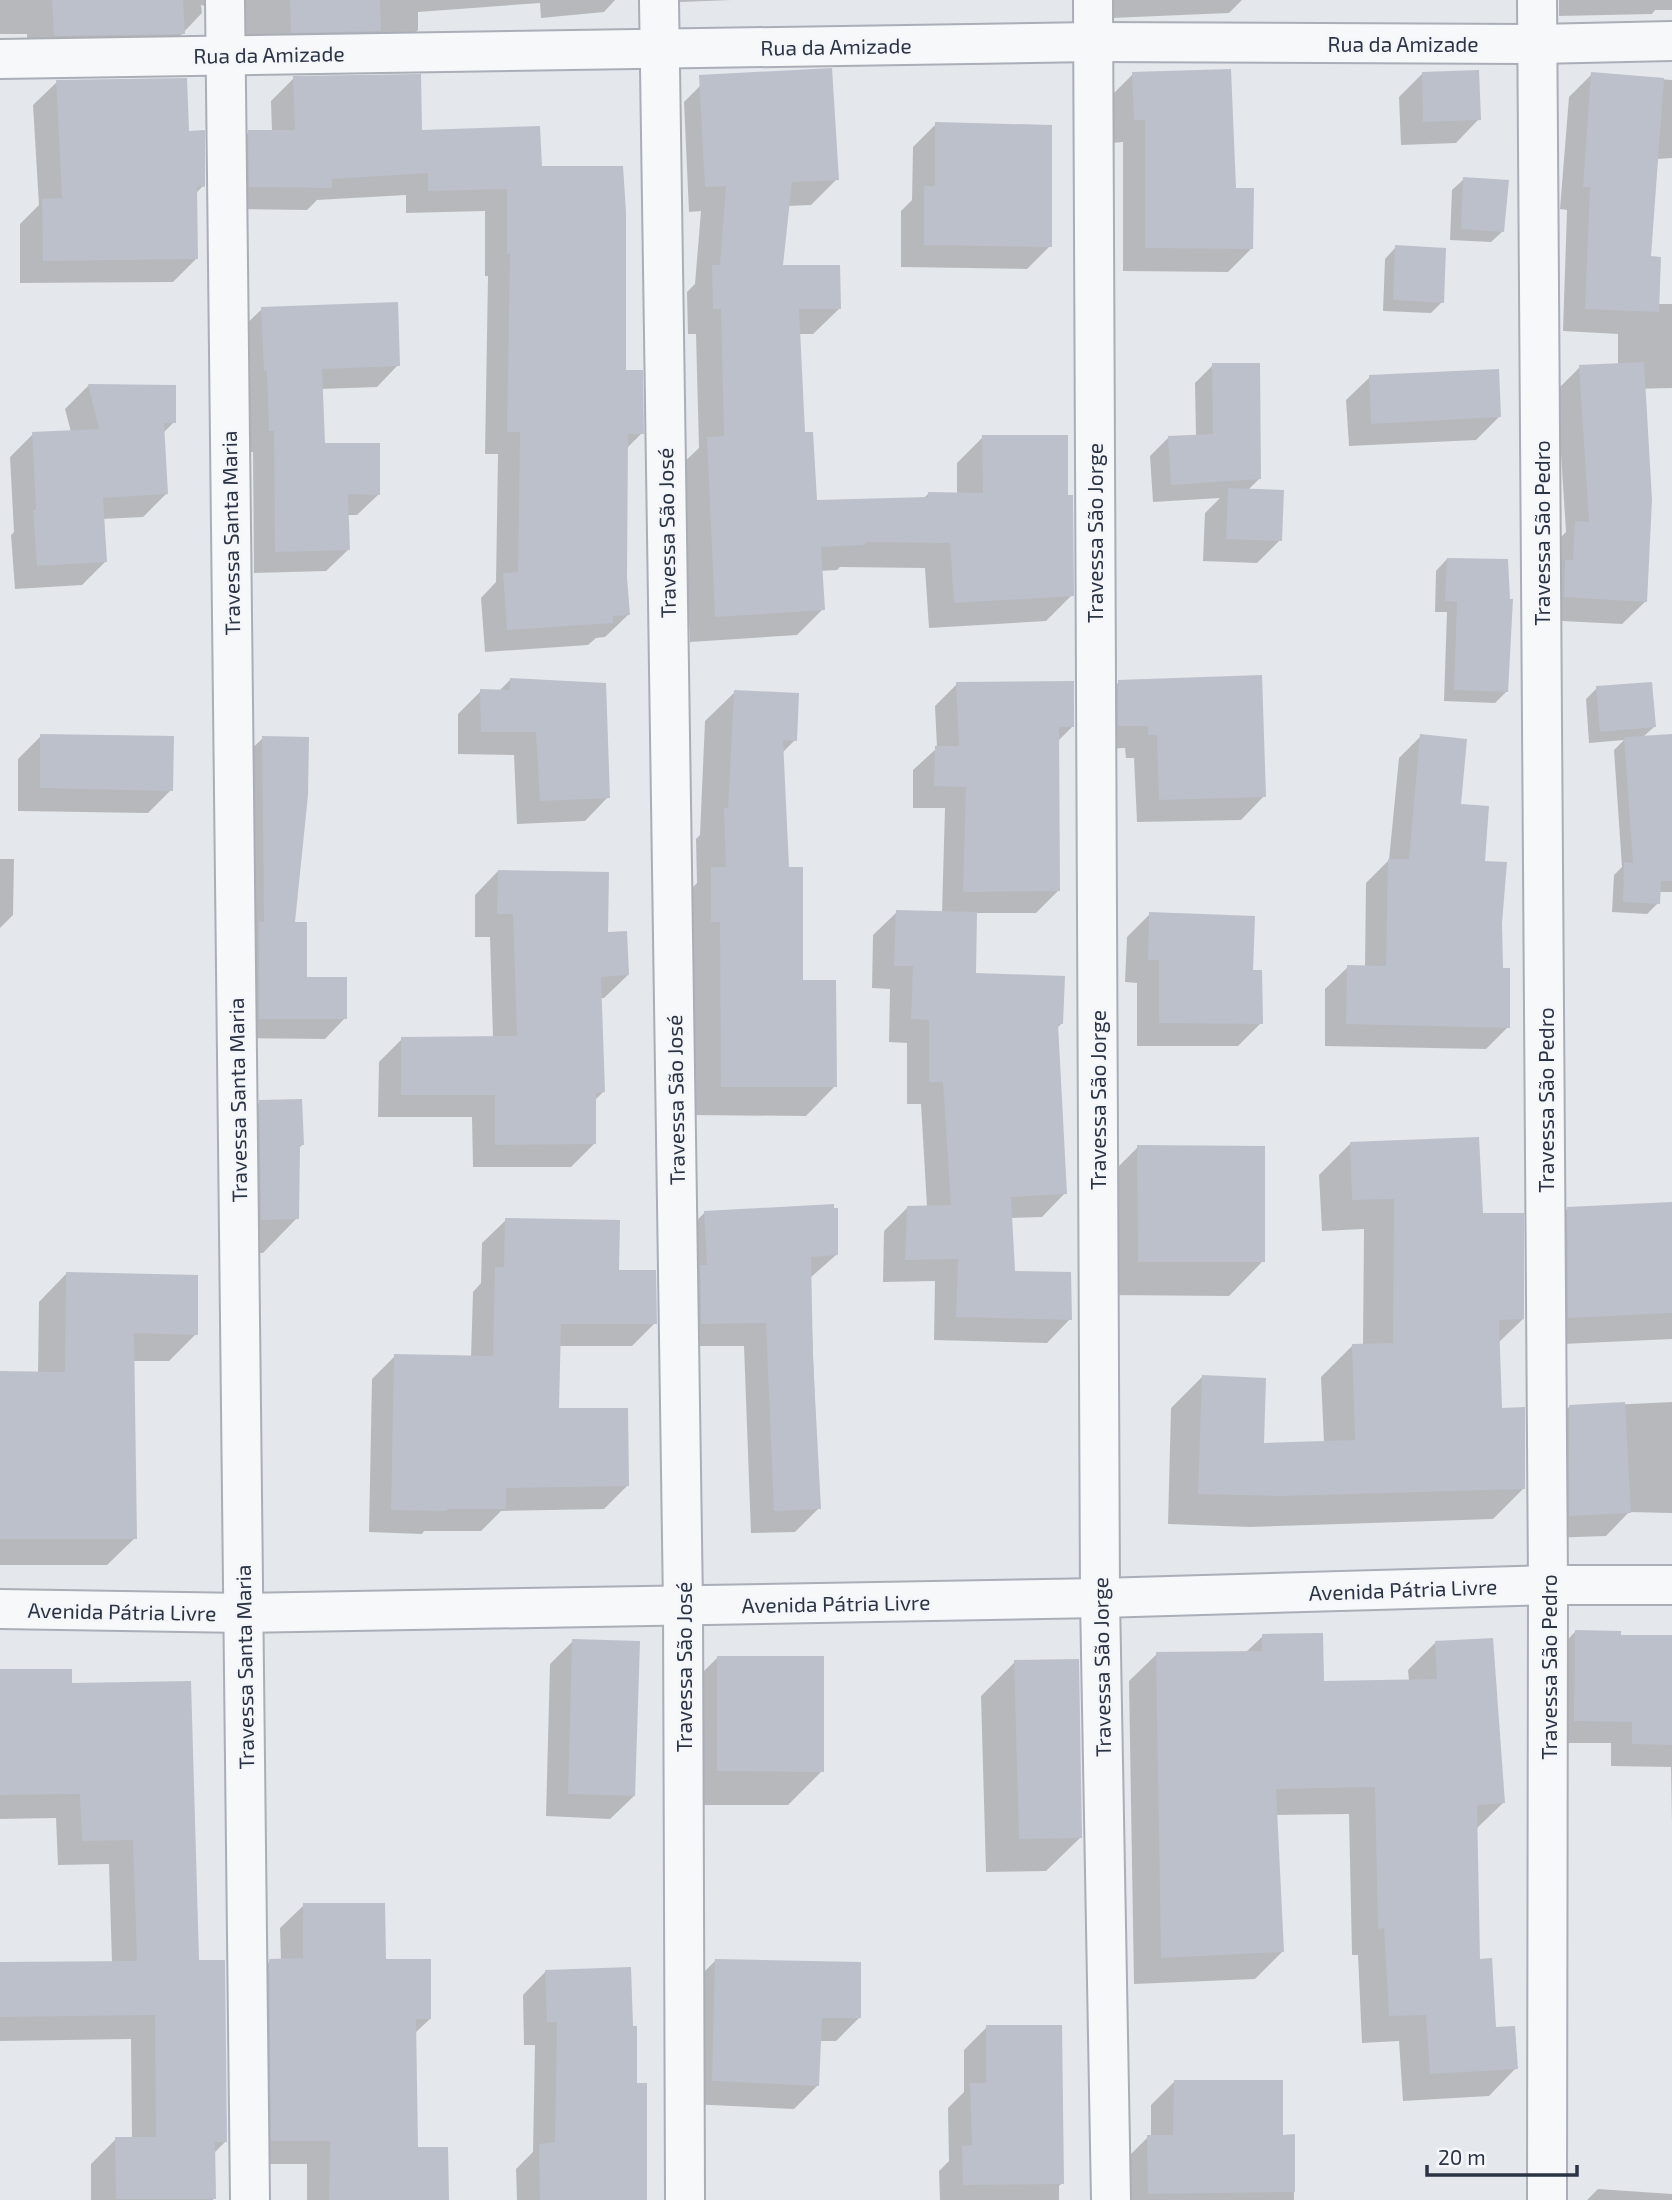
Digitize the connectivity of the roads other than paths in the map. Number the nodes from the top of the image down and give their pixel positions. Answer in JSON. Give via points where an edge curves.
{"nodes":[{"id":1,"x":225,"y":0,"type":"edge"},
{"id":2,"x":659,"y":0,"type":"edge"},
{"id":3,"x":1093,"y":0,"type":"edge"},
{"id":4,"x":1537,"y":0,"type":"edge"},
{"id":5,"x":1672,"y":41,"type":"edge"},
{"id":6,"x":1092,"y":42,"type":"junction"},
{"id":7,"x":1537,"y":44,"type":"junction"},
{"id":8,"x":659,"y":50,"type":"junction"},
{"id":9,"x":224,"y":54,"type":"junction"},
{"id":10,"x":0,"y":59,"type":"edge"},
{"id":11,"x":1548,"y":1585,"type":"junction"},
{"id":12,"x":1672,"y":1585,"type":"edge"},
{"id":13,"x":1100,"y":1598,"type":"junction"},
{"id":14,"x":683,"y":1605,"type":"junction"},
{"id":15,"x":0,"y":1609,"type":"edge"},
{"id":16,"x":244,"y":1613,"type":"junction"},
{"id":17,"x":250,"y":2200,"type":"edge"},
{"id":18,"x":685,"y":2200,"type":"edge"},
{"id":19,"x":1111,"y":2200,"type":"edge"},
{"id":20,"x":1547,"y":2200,"type":"edge"}],
"edges":[{"from":1,"to":9,"type":"street","name":"Travessa Santa Maria"},
{"from":2,"to":8,"type":"street","name":"Travessa São José"},
{"from":3,"to":6,"type":"street","name":"Travessa São Jorge"},
{"from":4,"to":7,"type":"street","name":"Travessa São Pedro"},
{"from":5,"to":7,"type":"street","name":"Rua da Amizade"},
{"from":6,"to":7,"type":"street","name":"Rua da Amizade"},
{"from":6,"to":8,"type":"street","name":"Rua da Amizade"},
{"from":6,"to":13,"type":"street","name":"Travessa São Jorge"},
{"from":7,"to":11,"type":"street","name":"Travessa São Pedro"},
{"from":8,"to":9,"type":"street","name":"Rua da Amizade"},
{"from":8,"to":14,"type":"street","name":"Travessa São José"},
{"from":9,"to":10,"type":"street","name":"Rua da Amizade"},
{"from":9,"to":16,"type":"street","name":"Travessa Santa Maria"},
{"from":11,"to":12,"type":"street","name":"Avenida Pátria Livre"},
{"from":11,"to":13,"type":"street","name":"Avenida Pátria Livre"},
{"from":11,"to":20,"type":"street","name":"Travessa São Pedro"},
{"from":13,"to":14,"type":"street","name":"Avenida Pátria Livre"},
{"from":13,"to":19,"type":"street","name":"Travessa São Jorge"},
{"from":14,"to":16,"type":"street","name":"Avenida Pátria Livre"},
{"from":14,"to":18,"type":"street","name":"Travessa São José"},
{"from":15,"to":16,"type":"street","name":"Avenida Pátria Livre"},
{"from":16,"to":17,"type":"street","name":"Travessa Santa Maria"}]}
